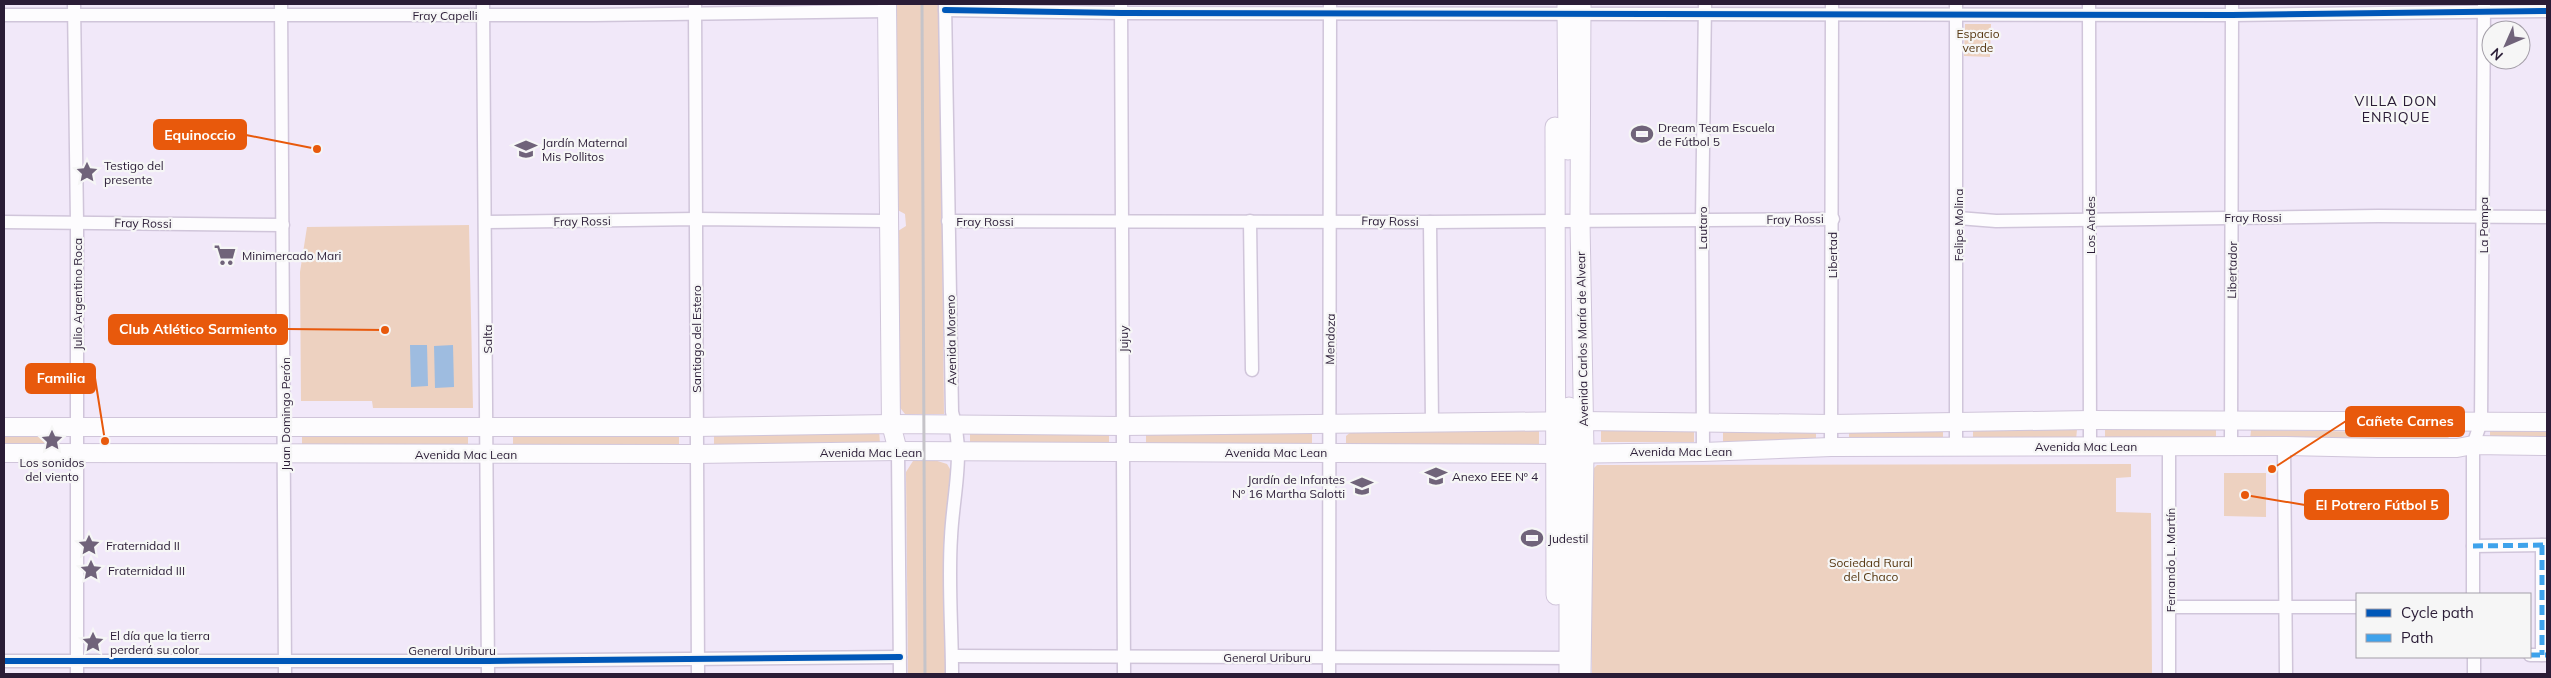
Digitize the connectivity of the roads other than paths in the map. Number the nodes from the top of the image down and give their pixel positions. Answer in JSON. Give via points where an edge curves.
{"nodes":[{"id":1,"x":887,"y":7,"type":"edge"},
{"id":2,"x":945,"y":7,"type":"edge"},
{"id":3,"x":1330,"y":8,"type":"edge"},
{"id":4,"x":1568,"y":8,"type":"edge"},
{"id":5,"x":1706,"y":8,"type":"edge"},
{"id":6,"x":1832,"y":8,"type":"edge"},
{"id":7,"x":1956,"y":8,"type":"edge"},
{"id":8,"x":2089,"y":8,"type":"edge"},
{"id":9,"x":2351,"y":8,"type":"edge"},
{"id":10,"x":2484,"y":8,"type":"edge"},
{"id":11,"x":74,"y":9,"type":"edge"},
{"id":12,"x":593,"y":9,"type":"edge"},
{"id":13,"x":695,"y":9,"type":"edge"},
{"id":14,"x":1121,"y":9,"type":"edge"},
{"id":15,"x":2232,"y":9,"type":"edge"},
{"id":16,"x":281,"y":10,"type":"edge"},
{"id":17,"x":483,"y":10,"type":"edge"},
{"id":18,"x":2547,"y":12,"type":"edge"},
{"id":19,"x":4,"y":15,"type":"edge"},
{"id":20,"x":2233,"y":217,"type":"junction"},
{"id":21,"x":2483,"y":217,"type":"junction"},
{"id":22,"x":2547,"y":217,"type":"edge"},
{"id":23,"x":1832,"y":218,"type":"junction"},
{"id":24,"x":1958,"y":218,"type":"junction"},
{"id":25,"x":696,"y":219,"type":"junction"},
{"id":26,"x":2090,"y":219,"type":"junction"},
{"id":27,"x":1123,"y":220,"type":"junction"},
{"id":28,"x":1331,"y":220,"type":"junction"},
{"id":29,"x":1567,"y":220,"type":"junction"},
{"id":30,"x":1702,"y":220,"type":"junction"},
{"id":31,"x":887,"y":221,"type":"junction"},
{"id":32,"x":948,"y":221,"type":"junction"},
{"id":33,"x":1250,"y":221,"type":"junction"},
{"id":34,"x":4,"y":222,"type":"edge"},
{"id":35,"x":78,"y":222,"type":"junction"},
{"id":36,"x":486,"y":222,"type":"junction"},
{"id":37,"x":1430,"y":222,"type":"junction"},
{"id":38,"x":283,"y":225,"type":"junction"},
{"id":39,"x":1252,"y":370,"type":"dead end"},
{"id":40,"x":1957,"y":420,"type":"junction"},
{"id":41,"x":2090,"y":420,"type":"junction"},
{"id":42,"x":2231,"y":421,"type":"junction"},
{"id":43,"x":1569,"y":422,"type":"junction"},
{"id":44,"x":2481,"y":422,"type":"junction"},
{"id":45,"x":2547,"y":422,"type":"edge"},
{"id":46,"x":1432,"y":423,"type":"junction"},
{"id":47,"x":890,"y":424,"type":"junction"},
{"id":48,"x":1329,"y":424,"type":"junction"},
{"id":49,"x":1703,"y":424,"type":"junction"},
{"id":50,"x":1831,"y":424,"type":"junction"},
{"id":51,"x":956,"y":425,"type":"junction"},
{"id":52,"x":1123,"y":426,"type":"junction"},
{"id":53,"x":4,"y":427,"type":"edge"},
{"id":54,"x":77,"y":427,"type":"junction"},
{"id":55,"x":285,"y":427,"type":"junction"},
{"id":56,"x":488,"y":427,"type":"junction"},
{"id":57,"x":696,"y":427,"type":"junction"},
{"id":58,"x":2473,"y":445,"type":"junction"},
{"id":59,"x":2090,"y":446,"type":"junction"},
{"id":60,"x":2169,"y":446,"type":"junction"},
{"id":61,"x":2231,"y":446,"type":"junction"},
{"id":62,"x":2284,"y":446,"type":"junction"},
{"id":63,"x":2547,"y":446,"type":"edge"},
{"id":64,"x":1831,"y":447,"type":"junction"},
{"id":65,"x":1956,"y":447,"type":"junction"},
{"id":66,"x":898,"y":451,"type":"junction"},
{"id":67,"x":285,"y":452,"type":"junction"},
{"id":68,"x":1329,"y":452,"type":"junction"},
{"id":69,"x":1570,"y":452,"type":"junction"},
{"id":70,"x":1703,"y":452,"type":"junction"},
{"id":71,"x":4,"y":453,"type":"edge"},
{"id":72,"x":77,"y":453,"type":"junction"},
{"id":73,"x":959,"y":453,"type":"junction"},
{"id":74,"x":1123,"y":453,"type":"junction"},
{"id":75,"x":487,"y":454,"type":"junction"},
{"id":76,"x":695,"y":454,"type":"junction"},
{"id":77,"x":2544,"y":545,"type":"edge"},
{"id":78,"x":2473,"y":546,"type":"junction"},
{"id":79,"x":2473,"y":593,"type":"edge"},
{"id":80,"x":2170,"y":607,"type":"junction"},
{"id":81,"x":2285,"y":607,"type":"junction"},
{"id":82,"x":2356,"y":607,"type":"edge"},
{"id":83,"x":2540,"y":655,"type":"edge"},
{"id":84,"x":900,"y":656,"type":"junction"},
{"id":85,"x":952,"y":656,"type":"junction"},
{"id":86,"x":1124,"y":656,"type":"junction"},
{"id":87,"x":1329,"y":657,"type":"junction"},
{"id":88,"x":2474,"y":658,"type":"edge"},
{"id":89,"x":698,"y":659,"type":"junction"},
{"id":90,"x":4,"y":661,"type":"edge"},
{"id":91,"x":1569,"y":666,"type":"edge"},
{"id":92,"x":77,"y":668,"type":"edge"},
{"id":93,"x":285,"y":668,"type":"edge"},
{"id":94,"x":488,"y":668,"type":"edge"},
{"id":95,"x":698,"y":674,"type":"edge"},
{"id":96,"x":900,"y":674,"type":"edge"},
{"id":97,"x":952,"y":674,"type":"edge"},
{"id":98,"x":1124,"y":674,"type":"edge"},
{"id":99,"x":1329,"y":674,"type":"edge"},
{"id":100,"x":2169,"y":674,"type":"edge"},
{"id":101,"x":2286,"y":674,"type":"edge"},
{"id":102,"x":2474,"y":674,"type":"edge"}],
"edges":[{"from":1,"to":13,"type":"street","name":"Fray Capelli"},
{"from":1,"to":31,"type":"main road"},
{"from":2,"to":14,"type":"street"},
{"from":2,"to":32,"type":"street","name":"Avenida Moreno"},
{"from":3,"to":4,"type":"street"},
{"from":3,"to":14,"type":"street"},
{"from":3,"to":28,"type":"street","name":"Mendoza"},
{"from":4,"to":5,"type":"street"},
{"from":4,"to":29,"type":"main road","name":"Avenida Carlos María de Alvear"},
{"from":5,"to":6,"type":"street"},
{"from":5,"to":30,"type":"street","name":"Lautaro"},
{"from":6,"to":7,"type":"street"},
{"from":6,"to":23,"type":"street","name":"Libertad"},
{"from":7,"to":8,"type":"street"},
{"from":7,"to":24,"type":"street","name":"Felipe Molina"},
{"from":8,"to":15,"type":"street"},
{"from":8,"to":26,"type":"street","name":"Los Andes"},
{"from":9,"to":10,"type":"street"},
{"from":9,"to":15,"type":"street"},
{"from":10,"to":18,"type":"street"},
{"from":10,"to":21,"type":"street","name":"La Pampa"},
{"from":11,"to":16,"type":"street","name":"Fray Capelli"},
{"from":11,"to":19,"type":"street","name":"Fray Capelli"},
{"from":11,"to":35,"type":"street","name":"Julio Argentino Roca"},
{"from":12,"to":13,"type":"street","name":"Fray Capelli"},
{"from":12,"to":17,"type":"street","name":"Fray Capelli"},
{"from":13,"to":25,"type":"street","name":"Santiago del Estero"},
{"from":14,"to":27,"type":"street","name":"Jujuy"},
{"from":15,"to":20,"type":"street","name":"Libertador"},
{"from":16,"to":17,"type":"street","name":"Fray Capelli"},
{"from":16,"to":38,"type":"street","name":"Juan Domingo Perón"},
{"from":17,"to":36,"type":"street","name":"Salta"},
{"from":20,"to":21,"type":"street","name":"Fray Rossi"},
{"from":20,"to":26,"type":"street","name":"Fray Rossi"},
{"from":20,"to":42,"type":"street","name":"Libertador"},
{"from":21,"to":22,"type":"street","name":"Fray Rossi"},
{"from":21,"to":44,"type":"street","name":"La Pampa"},
{"from":23,"to":30,"type":"street","name":"Fray Rossi"},
{"from":23,"to":50,"type":"street","name":"Libertad"},
{"from":24,"to":26,"type":"street","name":"Fray Rossi","via":[[1996,221]]},
{"from":24,"to":40,"type":"street","name":"Felipe Molina"},
{"from":25,"to":31,"type":"street","name":"Fray Rossi"},
{"from":25,"to":36,"type":"street","name":"Fray Rossi"},
{"from":25,"to":57,"type":"street","name":"Santiago del Estero"},
{"from":26,"to":41,"type":"street","name":"Los Andes"},
{"from":27,"to":32,"type":"street","name":"Fray Rossi"},
{"from":27,"to":33,"type":"street","name":"Fray Rossi"},
{"from":27,"to":52,"type":"street","name":"Jujuy"},
{"from":28,"to":33,"type":"street","name":"Fray Rossi"},
{"from":28,"to":37,"type":"street","name":"Fray Rossi"},
{"from":28,"to":48,"type":"street","name":"Mendoza"},
{"from":29,"to":30,"type":"street","name":"Fray Rossi"},
{"from":29,"to":37,"type":"street","name":"Fray Rossi"},
{"from":29,"to":43,"type":"main road","name":"Avenida Carlos María de Alvear"},
{"from":30,"to":49,"type":"street","name":"Lautaro"},
{"from":31,"to":47,"type":"main road"},
{"from":32,"to":51,"type":"street","name":"Avenida Moreno","via":[[952,412]]},
{"from":33,"to":39,"type":"street"},
{"from":34,"to":35,"type":"street","name":"Fray Rossi"},
{"from":35,"to":38,"type":"street","name":"Fray Rossi"},
{"from":35,"to":54,"type":"street","name":"Julio Argentino Roca"},
{"from":36,"to":56,"type":"street","name":"Salta"},
{"from":37,"to":46,"type":"street"},
{"from":38,"to":55,"type":"street","name":"Juan Domingo Perón"},
{"from":40,"to":41,"type":"main road","name":"Avenida Mac Lean"},
{"from":40,"to":50,"type":"main road","name":"Avenida Mac Lean"},
{"from":40,"to":65,"type":"street","name":"Felipe Molina"},
{"from":41,"to":42,"type":"main road","name":"Avenida Mac Lean"},
{"from":41,"to":59,"type":"street","name":"Los Andes"},
{"from":42,"to":44,"type":"main road","name":"Avenida Mac Lean"},
{"from":42,"to":61,"type":"street","name":"Libertador"},
{"from":43,"to":46,"type":"main road","name":"Avenida Mac Lean"},
{"from":43,"to":49,"type":"main road","name":"Avenida Mac Lean"},
{"from":43,"to":69,"type":"main road","name":"Avenida Carlos María de Alvear"},
{"from":44,"to":45,"type":"main road","name":"Avenida Mac Lean"},
{"from":44,"to":58,"type":"street","name":"La Pampa"},
{"from":46,"to":48,"type":"main road","name":"Avenida Mac Lean"},
{"from":47,"to":51,"type":"main road","name":"Avenida Mac Lean"},
{"from":47,"to":57,"type":"main road","name":"Avenida Mac Lean"},
{"from":47,"to":66,"type":"main road"},
{"from":48,"to":52,"type":"main road","name":"Avenida Mac Lean"},
{"from":48,"to":68,"type":"street","name":"Mendoza"},
{"from":49,"to":50,"type":"main road","name":"Avenida Mac Lean"},
{"from":49,"to":70,"type":"street","name":"Lautaro"},
{"from":50,"to":64,"type":"street","name":"Libertad"},
{"from":51,"to":52,"type":"main road","name":"Avenida Mac Lean"},
{"from":51,"to":73,"type":"street","name":"Avenida Moreno"},
{"from":52,"to":74,"type":"street","name":"Jujuy"},
{"from":53,"to":54,"type":"main road","name":"Avenida Mac Lean"},
{"from":54,"to":55,"type":"main road","name":"Avenida Mac Lean"},
{"from":54,"to":72,"type":"street","name":"Julio Argentino Roca"},
{"from":55,"to":56,"type":"main road","name":"Avenida Mac Lean"},
{"from":55,"to":67,"type":"street","name":"Juan Domingo Perón"},
{"from":56,"to":57,"type":"main road","name":"Avenida Mac Lean"},
{"from":56,"to":75,"type":"street","name":"Salta"},
{"from":57,"to":76,"type":"street","name":"Santiago del Estero"},
{"from":58,"to":62,"type":"main road","name":"Avenida Mac Lean","via":[[2457,448]]},
{"from":58,"to":63,"type":"main road","name":"Avenida Mac Lean"},
{"from":58,"to":78,"type":"street","name":"La Pampa"},
{"from":59,"to":60,"type":"main road","name":"Avenida Mac Lean"},
{"from":59,"to":65,"type":"main road","name":"Avenida Mac Lean"},
{"from":60,"to":61,"type":"main road","name":"Avenida Mac Lean"},
{"from":60,"to":80,"type":"street","name":"Fernando L. Martín"},
{"from":61,"to":62,"type":"main road","name":"Avenida Mac Lean"},
{"from":62,"to":81,"type":"street"},
{"from":64,"to":65,"type":"main road","name":"Avenida Mac Lean"},
{"from":64,"to":70,"type":"main road","name":"Avenida Mac Lean"},
{"from":66,"to":73,"type":"main road","name":"Avenida Mac Lean"},
{"from":66,"to":76,"type":"main road","name":"Avenida Mac Lean"},
{"from":66,"to":84,"type":"street"},
{"from":67,"to":72,"type":"main road","name":"Avenida Mac Lean"},
{"from":67,"to":75,"type":"main road","name":"Avenida Mac Lean"},
{"from":67,"to":93,"type":"street","name":"Juan Domingo Perón"},
{"from":68,"to":69,"type":"main road","name":"Avenida Mac Lean"},
{"from":68,"to":74,"type":"main road","name":"Avenida Mac Lean"},
{"from":68,"to":87,"type":"street","name":"Mendoza"},
{"from":69,"to":70,"type":"main road","name":"Avenida Mac Lean"},
{"from":69,"to":91,"type":"main road","name":"Avenida Carlos María de Alvear"},
{"from":71,"to":72,"type":"main road","name":"Avenida Mac Lean"},
{"from":72,"to":92,"type":"street","name":"Julio Argentino Roca"},
{"from":73,"to":74,"type":"main road","name":"Avenida Mac Lean"},
{"from":73,"to":85,"type":"street","name":"Avenida Moreno","via":[[951,536]]},
{"from":74,"to":86,"type":"street","name":"Jujuy"},
{"from":75,"to":76,"type":"main road","name":"Avenida Mac Lean"},
{"from":75,"to":94,"type":"street","name":"Salta"},
{"from":76,"to":89,"type":"street","name":"Santiago del Estero"},
{"from":77,"to":78,"type":"street"},
{"from":77,"to":83,"type":"street"},
{"from":78,"to":79,"type":"street","name":"La Pampa"},
{"from":80,"to":81,"type":"street"},
{"from":80,"to":100,"type":"street","name":"Fernando L. Martín"},
{"from":81,"to":82,"type":"street"},
{"from":81,"to":101,"type":"street"},
{"from":84,"to":89,"type":"street","name":"General Uriburu"},
{"from":84,"to":96,"type":"street"},
{"from":85,"to":86,"type":"street","name":"General Uriburu"},
{"from":85,"to":97,"type":"street","name":"Avenida Moreno"},
{"from":86,"to":87,"type":"street","name":"General Uriburu"},
{"from":86,"to":98,"type":"street","name":"Jujuy"},
{"from":87,"to":91,"type":"street","name":"General Uriburu"},
{"from":87,"to":99,"type":"street","name":"Mendoza"},
{"from":88,"to":102,"type":"street"},
{"from":89,"to":94,"type":"street","name":"General Uriburu"},
{"from":89,"to":95,"type":"street","name":"Santiago del Estero"},
{"from":90,"to":92,"type":"street","name":"General Uriburu"},
{"from":92,"to":93,"type":"street","name":"General Uriburu"},
{"from":93,"to":94,"type":"street","name":"General Uriburu"}]}
